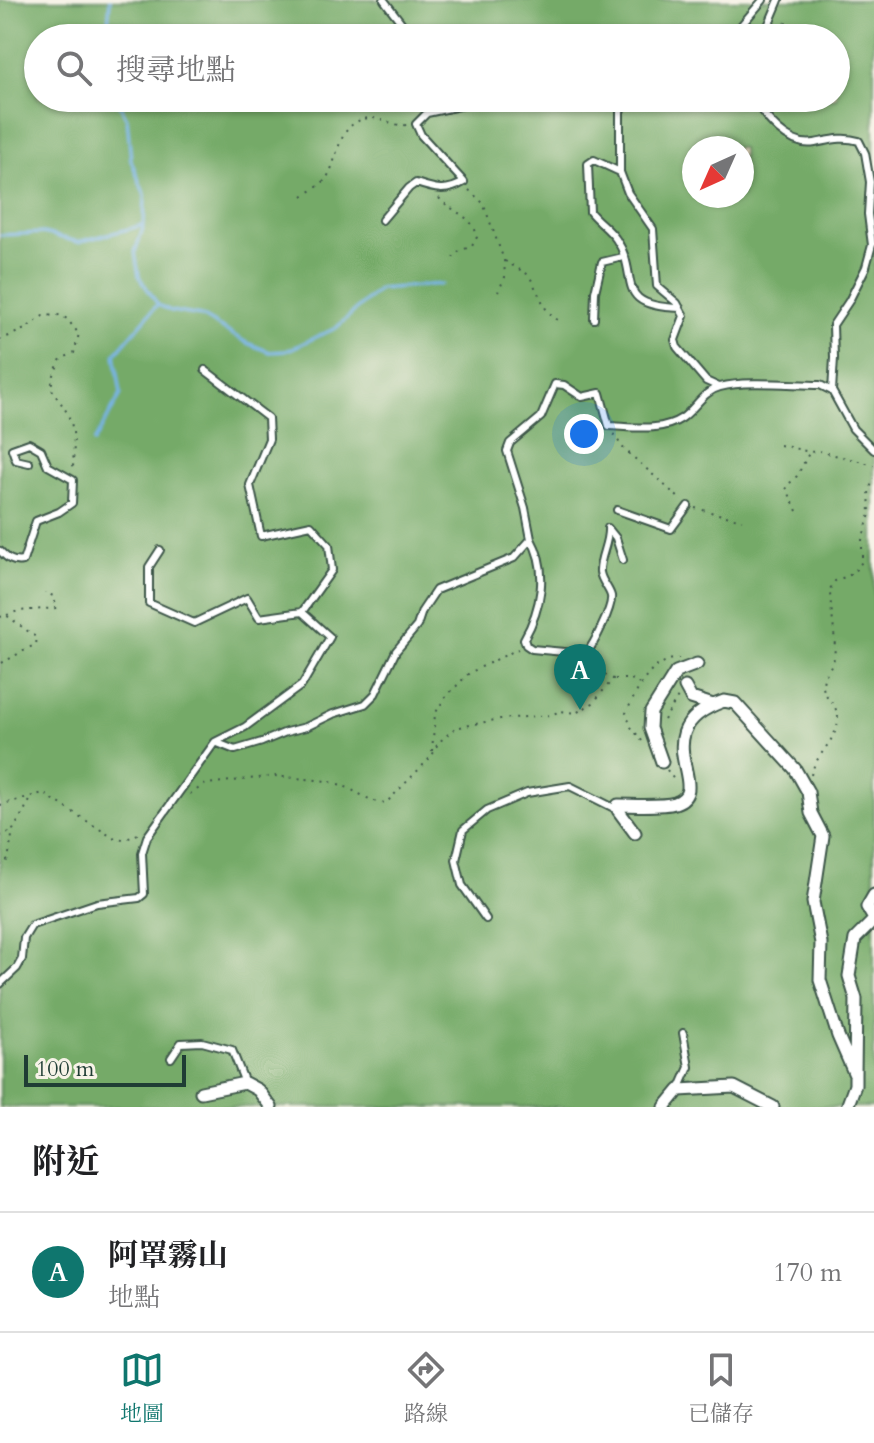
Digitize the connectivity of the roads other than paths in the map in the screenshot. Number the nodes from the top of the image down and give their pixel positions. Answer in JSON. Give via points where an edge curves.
{"nodes":[{"id":1,"x":384,"y":0,"type":"edge"},
{"id":2,"x":763,"y":0,"type":"edge"},
{"id":3,"x":779,"y":0,"type":"edge"},
{"id":4,"x":402,"y":24,"type":"edge"},
{"id":5,"x":742,"y":24,"type":"edge"},
{"id":6,"x":769,"y":24,"type":"edge"},
{"id":7,"x":432,"y":112,"type":"edge"},
{"id":8,"x":620,"y":112,"type":"edge"},
{"id":9,"x":765,"y":112,"type":"edge"},
{"id":10,"x":620,"y":172,"type":"junction"},
{"id":11,"x":382,"y":220,"type":"dead end"},
{"id":12,"x":623,"y":257,"type":"junction"},
{"id":13,"x":680,"y":308,"type":"junction"},
{"id":14,"x":594,"y":319,"type":"dead end"},
{"id":15,"x":205,"y":370,"type":"dead end"},
{"id":16,"x":719,"y":387,"type":"junction"},
{"id":17,"x":832,"y":391,"type":"junction"},
{"id":18,"x":874,"y":450,"type":"edge"},
{"id":19,"x":29,"y":463,"type":"dead end"},
{"id":20,"x":688,"y":506,"type":"road end"},
{"id":21,"x":617,"y":510,"type":"dead end"},
{"id":22,"x":531,"y":539,"type":"junction"},
{"id":23,"x":160,"y":550,"type":"dead end"},
{"id":24,"x":0,"y":551,"type":"edge"},
{"id":25,"x":623,"y":560,"type":"dead end"},
{"id":26,"x":302,"y":612,"type":"junction"},
{"id":27,"x":697,"y":664,"type":"dead end"},
{"id":28,"x":685,"y":687,"type":"dead end"},
{"id":29,"x":713,"y":705,"type":"junction"},
{"id":30,"x":215,"y":742,"type":"junction"},
{"id":31,"x":662,"y":762,"type":"dead end"},
{"id":32,"x":618,"y":810,"type":"junction"},
{"id":33,"x":635,"y":833,"type":"dead end"},
{"id":34,"x":874,"y":895,"type":"edge"},
{"id":35,"x":486,"y":919,"type":"dead end"},
{"id":36,"x":874,"y":920,"type":"edge"},
{"id":37,"x":0,"y":984,"type":"edge"},
{"id":38,"x":683,"y":1033,"type":"dead end"},
{"id":39,"x":171,"y":1058,"type":"dead end"},
{"id":40,"x":855,"y":1075,"type":"junction"},
{"id":41,"x":245,"y":1083,"type":"junction"},
{"id":42,"x":679,"y":1090,"type":"junction"},
{"id":43,"x":201,"y":1092,"type":"dead end"},
{"id":44,"x":271,"y":1107,"type":"edge"},
{"id":45,"x":665,"y":1107,"type":"edge"},
{"id":46,"x":773,"y":1107,"type":"edge"},
{"id":47,"x":847,"y":1107,"type":"edge"}],
"edges":[{"from":1,"to":4,"type":"lane"},
{"from":2,"to":5,"type":"lane"},
{"from":3,"to":6,"type":"lane"},
{"from":7,"to":11,"type":"lane","via":[[416,124],[421,135],[464,182],[433,191],[416,183]]},
{"from":8,"to":10,"type":"lane"},
{"from":9,"to":17,"type":"lane","via":[[786,136],[812,144],[846,137],[859,141],[865,153],[872,245],[861,278],[833,325]]},
{"from":10,"to":12,"type":"lane","via":[[594,160],[588,164],[590,212],[616,240]]},
{"from":10,"to":13,"type":"lane","via":[[653,229],[657,286]]},
{"from":12,"to":13,"type":"lane","via":[[636,297]]},
{"from":12,"to":14,"type":"lane","via":[[602,262]]},
{"from":13,"to":16,"type":"lane","via":[[684,316],[677,347],[706,381]]},
{"from":15,"to":26,"type":"lane","via":[[268,418],[269,439],[250,485],[261,536],[311,525],[329,545],[332,570]]},
{"from":16,"to":17,"type":"lane","via":[[820,385]]},
{"from":16,"to":22,"type":"lane","via":[[664,426],[609,426],[600,393],[582,397],[555,384],[541,417],[507,451]]},
{"from":17,"to":18,"type":"lane","via":[[853,429]]},
{"from":19,"to":24,"type":"lane","via":[[16,460],[12,449],[29,443],[41,450],[48,466],[73,480],[72,503],[36,521],[23,561],[8,559]]},
{"from":20,"to":21,"type":"lane","via":[[671,529]]},
{"from":22,"to":25,"type":"lane","via":[[542,569],[538,607],[524,639],[532,649],[586,654],[612,606],[600,570],[608,528]]},
{"from":22,"to":30,"type":"lane","via":[[514,558],[436,590],[365,704],[235,750]]},
{"from":23,"to":26,"type":"lane","via":[[149,567],[149,603],[194,623],[247,598],[259,618]]},
{"from":26,"to":30,"type":"lane","via":[[330,637],[302,685]]},
{"from":27,"to":31,"type":"street","via":[[676,672],[651,712],[650,728]]},
{"from":28,"to":29,"type":"street","via":[[691,698]]},
{"from":29,"to":32,"type":"street","via":[[693,717],[681,737],[690,784],[685,795],[676,803],[618,805]]},
{"from":29,"to":40,"type":"street","via":[[735,703],[795,769],[808,792],[823,836],[813,902],[821,943],[820,980]]},
{"from":30,"to":37,"type":"lane","via":[[147,837],[142,853],[144,894],[32,925],[24,938],[22,959]]},
{"from":32,"to":33,"type":"street"},
{"from":32,"to":35,"type":"lane","via":[[570,786],[527,793],[487,810],[463,830],[456,860],[462,885]]},
{"from":34,"to":36,"type":"street","via":[[867,907]]},
{"from":36,"to":40,"type":"street","via":[[855,939],[849,976],[856,999]]},
{"from":38,"to":42,"type":"lane","via":[[689,1067]]},
{"from":39,"to":41,"type":"lane","via":[[181,1043],[232,1050]]},
{"from":40,"to":47,"type":"street"},
{"from":41,"to":43,"type":"street"},
{"from":41,"to":44,"type":"street"},
{"from":42,"to":45,"type":"street"},
{"from":42,"to":46,"type":"street","via":[[734,1087]]}]}
